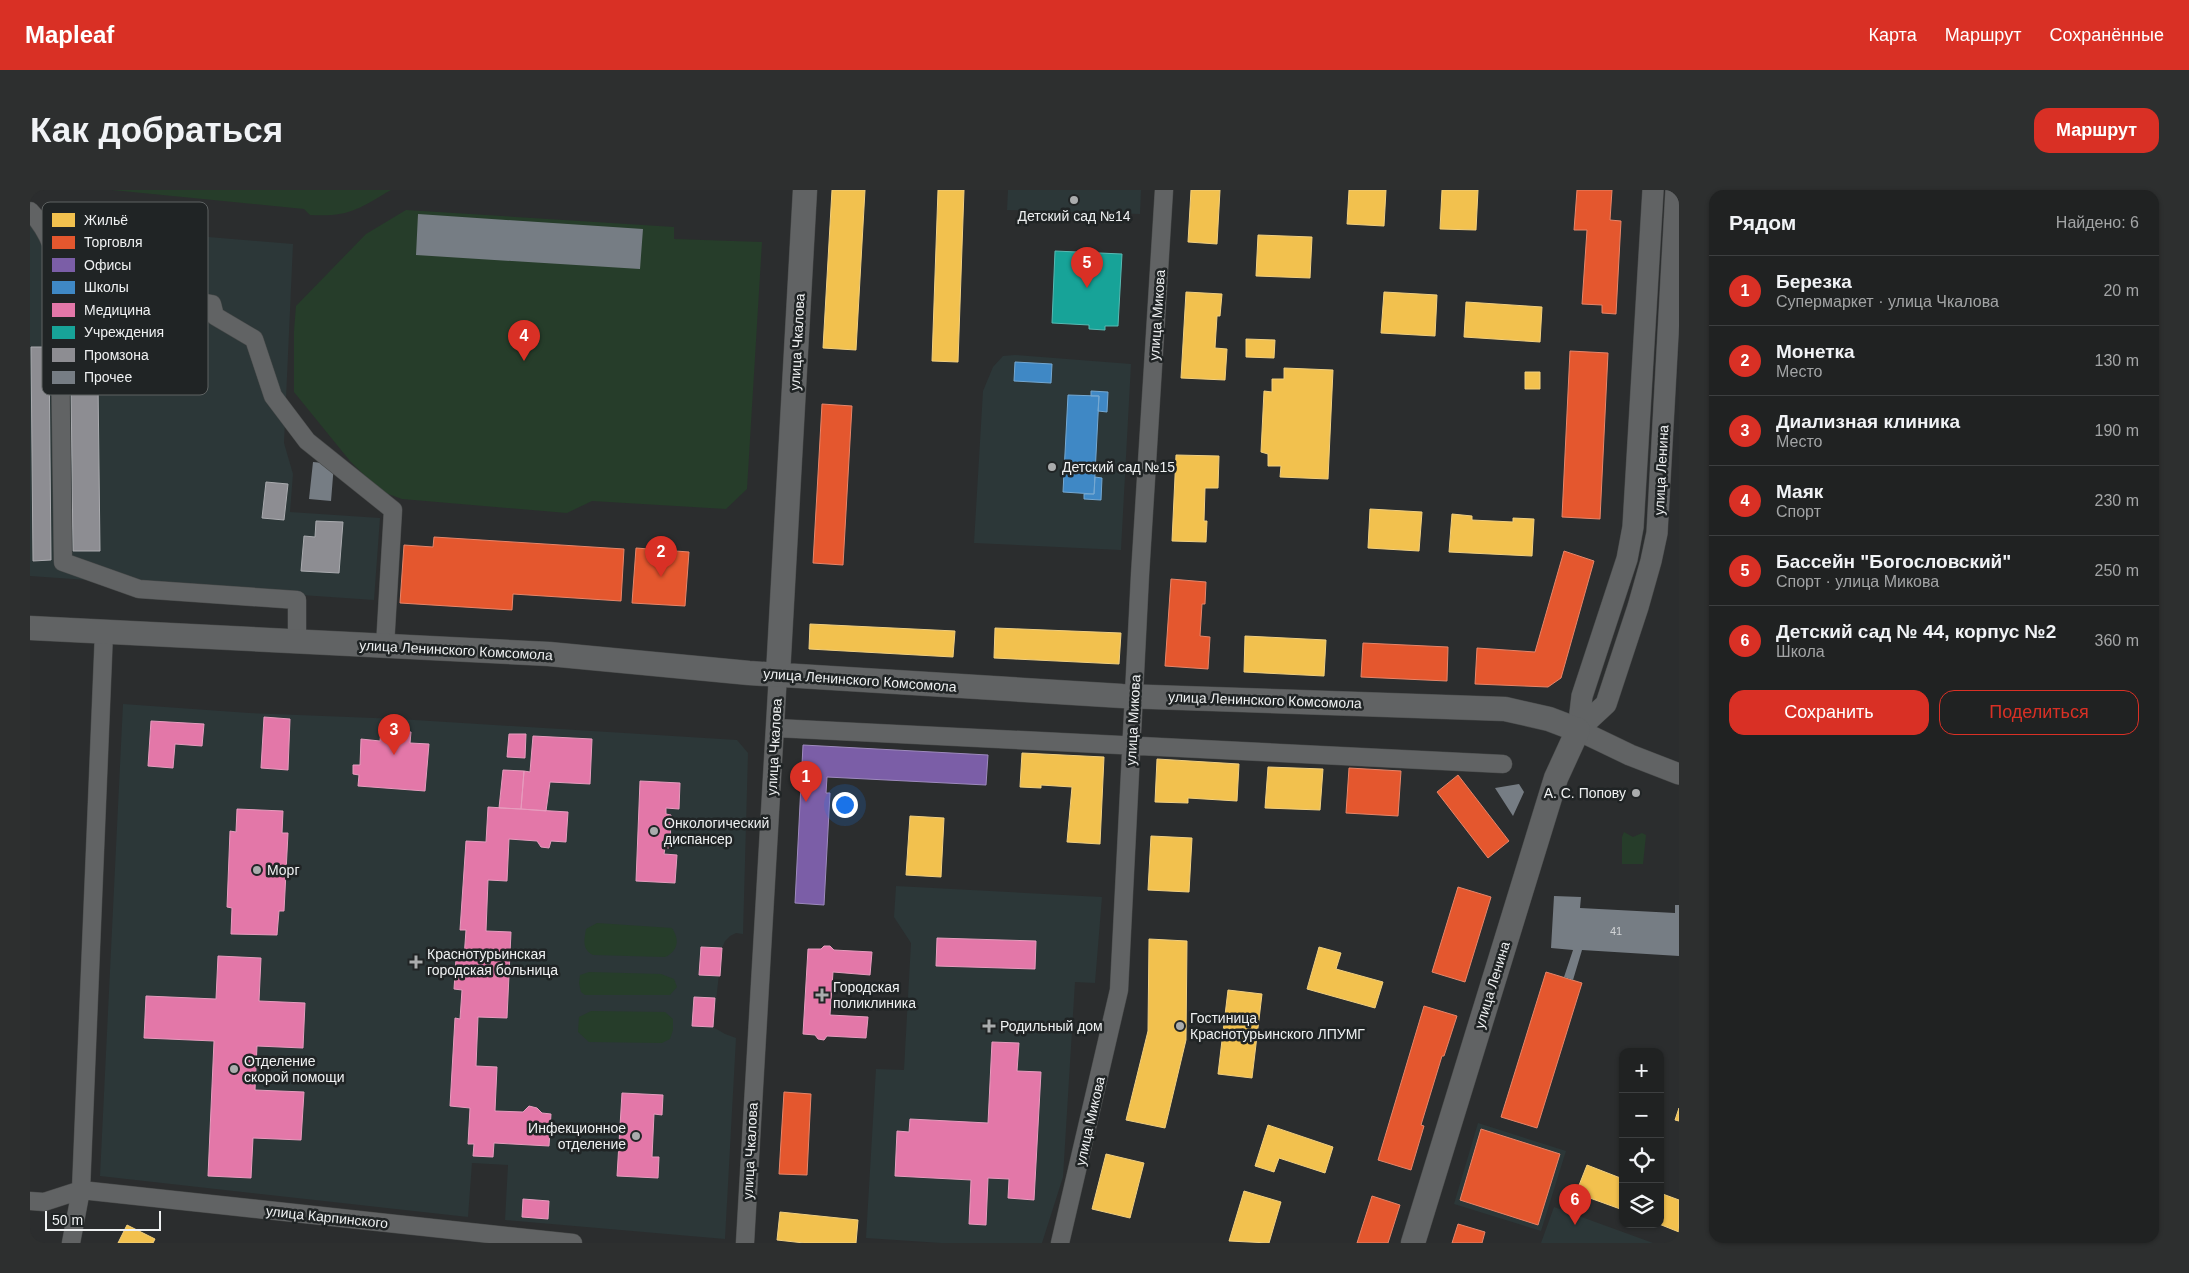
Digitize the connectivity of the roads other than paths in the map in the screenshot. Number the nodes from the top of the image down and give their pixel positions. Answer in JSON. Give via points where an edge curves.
{"nodes":[{"id":1,"x":805,"y":190,"type":"edge"},
{"id":2,"x":1164,"y":190,"type":"edge"},
{"id":3,"x":1653,"y":190,"type":"edge"},
{"id":4,"x":1676,"y":190,"type":"edge"},
{"id":5,"x":30,"y":211,"type":"edge"},
{"id":6,"x":42,"y":228,"type":"edge"},
{"id":7,"x":208,"y":303,"type":"edge"},
{"id":8,"x":61,"y":395,"type":"edge"},
{"id":9,"x":30,"y":628,"type":"edge"},
{"id":10,"x":104,"y":632,"type":"junction"},
{"id":11,"x":297,"y":641,"type":"junction"},
{"id":12,"x":385,"y":646,"type":"junction"},
{"id":13,"x":778,"y":674,"type":"junction"},
{"id":14,"x":1134,"y":695,"type":"junction"},
{"id":15,"x":776,"y":728,"type":"junction"},
{"id":16,"x":1578,"y":730,"type":"junction"},
{"id":17,"x":1131,"y":746,"type":"junction"},
{"id":18,"x":1503,"y":764,"type":"dead end"},
{"id":19,"x":1679,"y":774,"type":"edge"},
{"id":20,"x":81,"y":1190,"type":"junction"},
{"id":21,"x":30,"y":1201,"type":"edge"},
{"id":22,"x":71,"y":1243,"type":"edge"},
{"id":23,"x":572,"y":1243,"type":"edge"},
{"id":24,"x":745,"y":1243,"type":"edge"},
{"id":25,"x":1060,"y":1243,"type":"edge"},
{"id":26,"x":1413,"y":1243,"type":"edge"}],
"edges":[{"from":1,"to":13,"type":"main road","name":"улица Чкалова"},
{"from":2,"to":14,"type":"street","name":"улица Микова"},
{"from":3,"to":16,"type":"street","name":"улица Ленина","via":[[1633,527],[1627,559],[1582,696]]},
{"from":4,"to":16,"type":"street","name":"улица Ленина","via":[[1657,533],[1606,704]]},
{"from":5,"to":6,"type":"street"},
{"from":7,"to":12,"type":"street","via":[[212,304],[215,316],[254,339],[273,396],[308,441],[393,510]]},
{"from":8,"to":11,"type":"street","via":[[64,562],[139,588],[297,600]]},
{"from":9,"to":10,"type":"main road","name":"улица Ленинского Комсомола"},
{"from":10,"to":11,"type":"main road","name":"улица Ленинского Комсомола"},
{"from":10,"to":20,"type":"street"},
{"from":11,"to":12,"type":"main road","name":"улица Ленинского Комсомола"},
{"from":12,"to":13,"type":"main road","name":"улица Ленинского Комсомола","via":[[549,654]]},
{"from":13,"to":14,"type":"main road","name":"улица Ленинского Комсомола"},
{"from":13,"to":15,"type":"street","name":"улица Чкалова"},
{"from":14,"to":16,"type":"main road","name":"улица Ленинского Комсомола","via":[[1505,708]]},
{"from":14,"to":17,"type":"street","name":"улица Микова"},
{"from":15,"to":17,"type":"street"},
{"from":15,"to":24,"type":"street","name":"улица Чкалова"},
{"from":16,"to":19,"type":"street","name":"улица Ленинского Комсомола"},
{"from":16,"to":26,"type":"main road","name":"улица Ленина","via":[[1556,778]]},
{"from":17,"to":18,"type":"street"},
{"from":17,"to":25,"type":"street","name":"улица Микова","via":[[1119,990]]},
{"from":20,"to":21,"type":"street","via":[[44,1202]]},
{"from":20,"to":22,"type":"street"},
{"from":20,"to":23,"type":"street","name":"улица Карпинского"}]}
